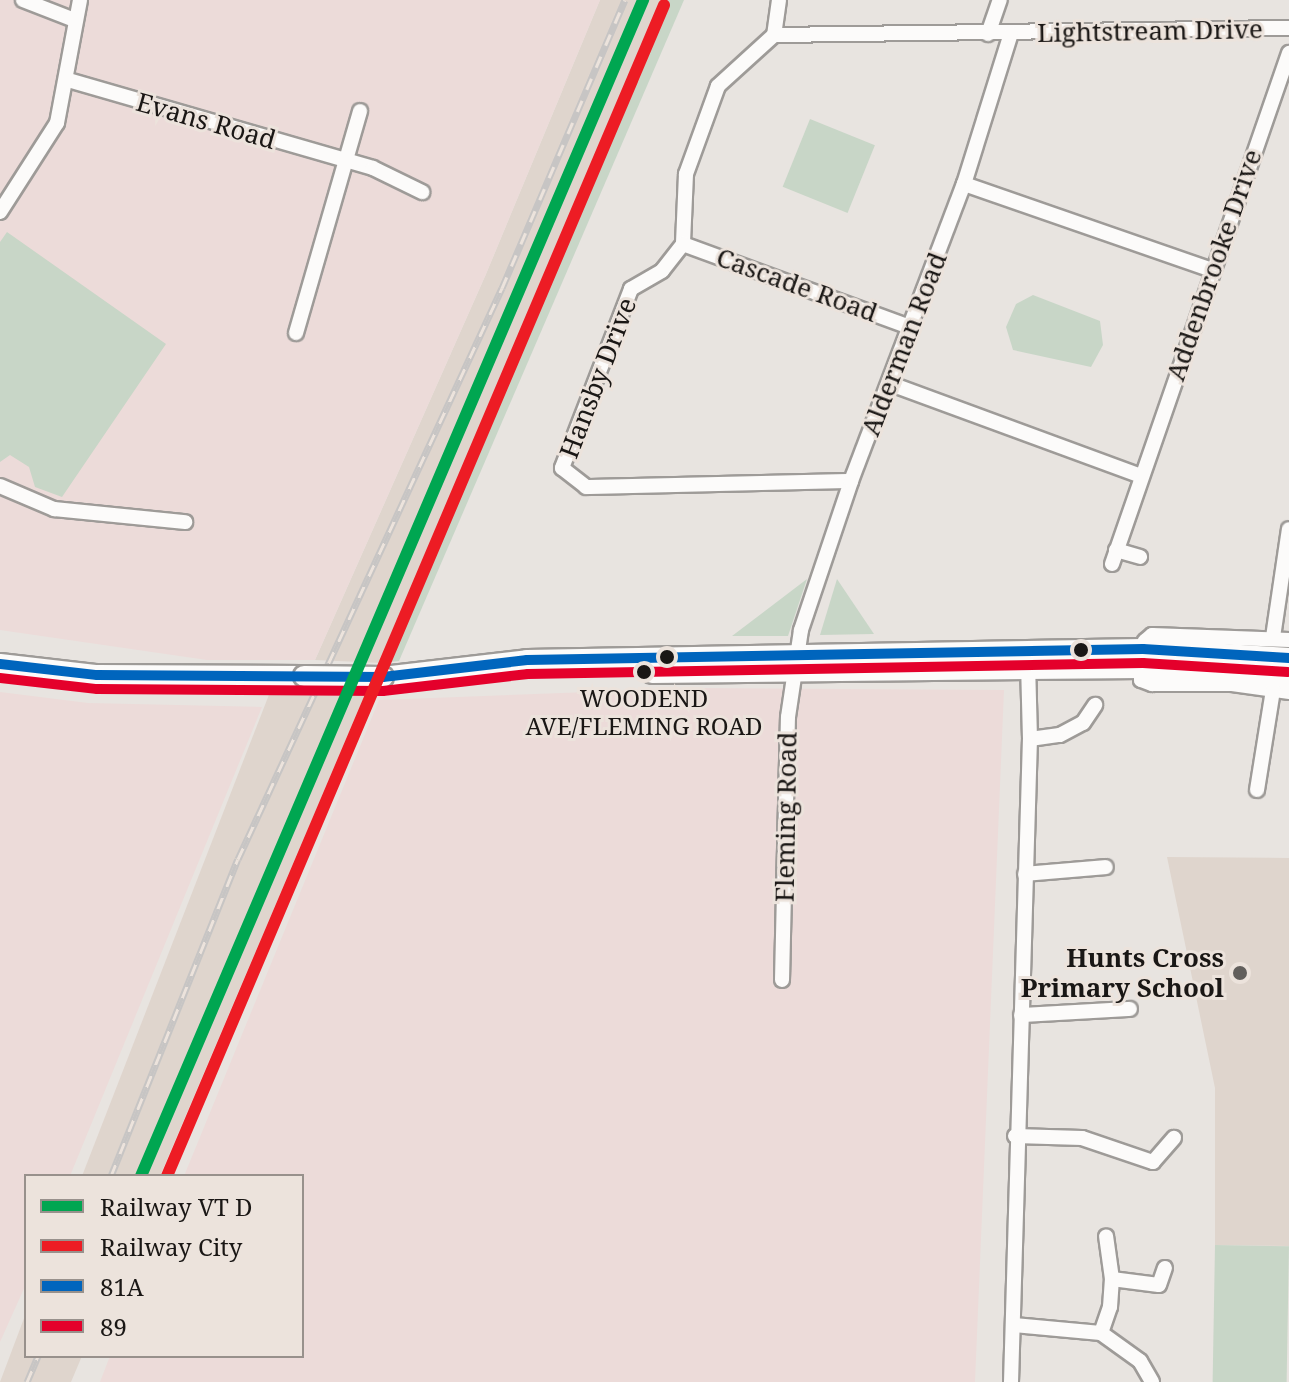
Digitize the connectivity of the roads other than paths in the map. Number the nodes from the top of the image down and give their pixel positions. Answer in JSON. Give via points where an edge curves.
{"nodes":[{"id":1,"x":23,"y":0,"type":"edge"},
{"id":2,"x":80,"y":0,"type":"edge"},
{"id":3,"x":779,"y":0,"type":"edge"},
{"id":4,"x":1000,"y":0,"type":"edge"},
{"id":5,"x":72,"y":19,"type":"junction"},
{"id":6,"x":1289,"y":28,"type":"edge"},
{"id":7,"x":1011,"y":33,"type":"junction"},
{"id":8,"x":988,"y":34,"type":"junction"},
{"id":9,"x":774,"y":35,"type":"junction"},
{"id":10,"x":1289,"y":53,"type":"edge"},
{"id":11,"x":68,"y":80,"type":"junction"},
{"id":12,"x":360,"y":111,"type":"dead end"},
{"id":13,"x":345,"y":162,"type":"junction"},
{"id":14,"x":964,"y":184,"type":"junction"},
{"id":15,"x":422,"y":192,"type":"dead end"},
{"id":16,"x":0,"y":212,"type":"edge"},
{"id":17,"x":683,"y":244,"type":"junction"},
{"id":18,"x":1212,"y":270,"type":"junction"},
{"id":19,"x":910,"y":327,"type":"junction"},
{"id":20,"x":296,"y":333,"type":"dead end"},
{"id":21,"x":891,"y":384,"type":"junction"},
{"id":22,"x":1141,"y":476,"type":"junction"},
{"id":23,"x":851,"y":481,"type":"junction"},
{"id":24,"x":0,"y":486,"type":"edge"},
{"id":25,"x":185,"y":522,"type":"dead end"},
{"id":26,"x":1289,"y":529,"type":"edge"},
{"id":27,"x":1140,"y":557,"type":"dead end"},
{"id":28,"x":1273,"y":637,"type":"junction"},
{"id":29,"x":1289,"y":640,"type":"edge"},
{"id":30,"x":1142,"y":658,"type":"junction"},
{"id":31,"x":1289,"y":658,"type":"edge"},
{"id":32,"x":1028,"y":660,"type":"junction"},
{"id":33,"x":794,"y":663,"type":"junction"},
{"id":34,"x":0,"y":664,"type":"edge"},
{"id":35,"x":1289,"y":676,"type":"edge"},
{"id":36,"x":1273,"y":690,"type":"junction"},
{"id":37,"x":1289,"y":692,"type":"edge"},
{"id":38,"x":1095,"y":705,"type":"dead end"},
{"id":39,"x":1030,"y":739,"type":"junction"},
{"id":40,"x":1257,"y":790,"type":"dead end"},
{"id":41,"x":1106,"y":867,"type":"dead end"},
{"id":42,"x":1025,"y":874,"type":"junction"},
{"id":43,"x":782,"y":980,"type":"dead end"},
{"id":44,"x":1130,"y":1009,"type":"dead end"},
{"id":45,"x":1021,"y":1015,"type":"junction"},
{"id":46,"x":1015,"y":1136,"type":"junction"},
{"id":47,"x":1174,"y":1138,"type":"dead end"},
{"id":48,"x":1106,"y":1236,"type":"dead end"},
{"id":49,"x":1165,"y":1268,"type":"dead end"},
{"id":50,"x":1112,"y":1279,"type":"junction"},
{"id":51,"x":1014,"y":1325,"type":"junction"},
{"id":52,"x":1101,"y":1333,"type":"junction"},
{"id":53,"x":1011,"y":1382,"type":"edge"},
{"id":54,"x":1152,"y":1382,"type":"edge"}],
"edges":[{"from":1,"to":5,"type":"street"},
{"from":2,"to":5,"type":"street"},
{"from":3,"to":9,"type":"street"},
{"from":4,"to":8,"type":"street"},
{"from":5,"to":11,"type":"street"},
{"from":6,"to":7,"type":"street","name":"Lightstream Drive"},
{"from":7,"to":8,"type":"street","name":"Lightstream Drive"},
{"from":7,"to":14,"type":"street","name":"Alderman Road"},
{"from":8,"to":9,"type":"street","name":"Lightstream Drive","via":[[943,29]]},
{"from":9,"to":17,"type":"street","via":[[718,86],[686,174]]},
{"from":10,"to":18,"type":"street","name":"Addenbrooke Drive"},
{"from":11,"to":13,"type":"street","name":"Evans Road"},
{"from":11,"to":16,"type":"street","via":[[57,123]]},
{"from":12,"to":13,"type":"street"},
{"from":13,"to":15,"type":"street","name":"Evans Road","via":[[373,168]]},
{"from":13,"to":20,"type":"street"},
{"from":14,"to":18,"type":"street"},
{"from":14,"to":19,"type":"street","name":"Alderman Road"},
{"from":17,"to":19,"type":"street","name":"Cascade Road"},
{"from":17,"to":23,"type":"street","name":"Hansby Drive","via":[[662,271],[631,289],[562,468],[586,487]]},
{"from":18,"to":22,"type":"street","name":"Addenbrooke Drive"},
{"from":19,"to":21,"type":"street","name":"Alderman Road"},
{"from":21,"to":22,"type":"street"},
{"from":21,"to":23,"type":"street","name":"Alderman Road"},
{"from":22,"to":27,"type":"street","name":"Addenbrooke Drive","via":[[1114,557]]},
{"from":23,"to":33,"type":"street","name":"Alderman Road"},
{"from":24,"to":25,"type":"street","via":[[54,509]]},
{"from":26,"to":28,"type":"street"},
{"from":28,"to":29,"type":"street"},
{"from":28,"to":30,"type":"street","via":[[1152,635]]},
{"from":30,"to":31,"type":"street"},
{"from":30,"to":32,"type":"street"},
{"from":30,"to":35,"type":"street"},
{"from":30,"to":36,"type":"street","via":[[1141,680],[1152,684]]},
{"from":32,"to":33,"type":"street"},
{"from":32,"to":39,"type":"street"},
{"from":33,"to":34,"type":"street","bridge":true,"via":[[529,673],[492,668],[383,677],[97,675]]},
{"from":33,"to":43,"type":"street","name":"Fleming Road"},
{"from":36,"to":37,"type":"street"},
{"from":36,"to":40,"type":"street"},
{"from":38,"to":39,"type":"street","via":[[1083,723],[1060,735]]},
{"from":39,"to":42,"type":"street"},
{"from":41,"to":42,"type":"street"},
{"from":42,"to":45,"type":"street"},
{"from":44,"to":45,"type":"street"},
{"from":45,"to":46,"type":"street"},
{"from":46,"to":47,"type":"street","via":[[1082,1138],[1153,1162]]},
{"from":46,"to":51,"type":"street"},
{"from":48,"to":50,"type":"street"},
{"from":49,"to":50,"type":"street","via":[[1159,1285]]},
{"from":50,"to":52,"type":"street"},
{"from":51,"to":52,"type":"street"},
{"from":51,"to":53,"type":"street"},
{"from":52,"to":54,"type":"street","via":[[1140,1361]]}]}
